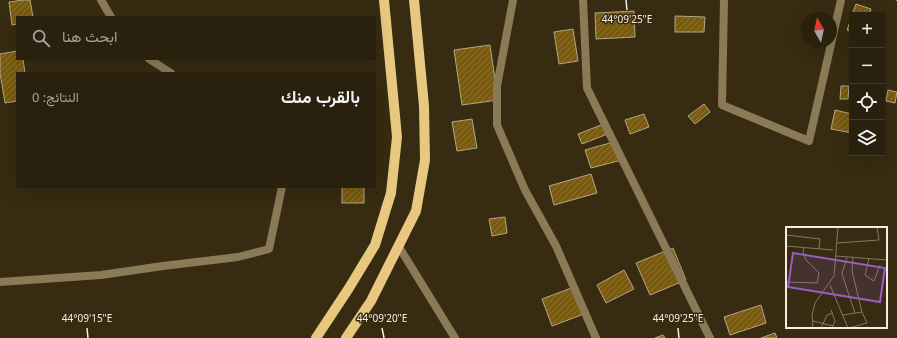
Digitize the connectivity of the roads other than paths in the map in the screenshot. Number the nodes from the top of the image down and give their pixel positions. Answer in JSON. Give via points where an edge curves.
{"nodes":[{"id":1,"x":101,"y":0,"type":"edge"},
{"id":2,"x":384,"y":0,"type":"edge"},
{"id":3,"x":414,"y":0,"type":"edge"},
{"id":4,"x":513,"y":0,"type":"edge"},
{"id":5,"x":583,"y":0,"type":"edge"},
{"id":6,"x":724,"y":0,"type":"edge"},
{"id":7,"x":841,"y":0,"type":"edge"},
{"id":8,"x":110,"y":16,"type":"edge"},
{"id":9,"x":151,"y":60,"type":"edge"},
{"id":10,"x":169,"y":72,"type":"edge"},
{"id":11,"x":282,"y":188,"type":"edge"},
{"id":12,"x":399,"y":247,"type":"junction"},
{"id":13,"x":0,"y":282,"type":"edge"},
{"id":14,"x":316,"y":338,"type":"edge"},
{"id":15,"x":346,"y":338,"type":"edge"},
{"id":16,"x":455,"y":338,"type":"edge"},
{"id":17,"x":596,"y":338,"type":"edge"},
{"id":18,"x":710,"y":338,"type":"edge"}],
"edges":[{"from":1,"to":8,"type":"street"},
{"from":2,"to":14,"type":"main road","via":[[397,137],[391,193],[375,245]]},
{"from":3,"to":12,"type":"main road","via":[[424,106],[424,160],[416,211]]},
{"from":4,"to":17,"type":"street","via":[[497,86],[497,125],[525,190],[556,246]]},
{"from":5,"to":18,"type":"street","via":[[587,88]]},
{"from":6,"to":7,"type":"street","via":[[722,105],[809,141]]},
{"from":9,"to":10,"type":"street"},
{"from":11,"to":13,"type":"street","via":[[269,249],[238,258],[101,275]]},
{"from":12,"to":15,"type":"main road","via":[[371,301]]},
{"from":12,"to":16,"type":"street"}]}
